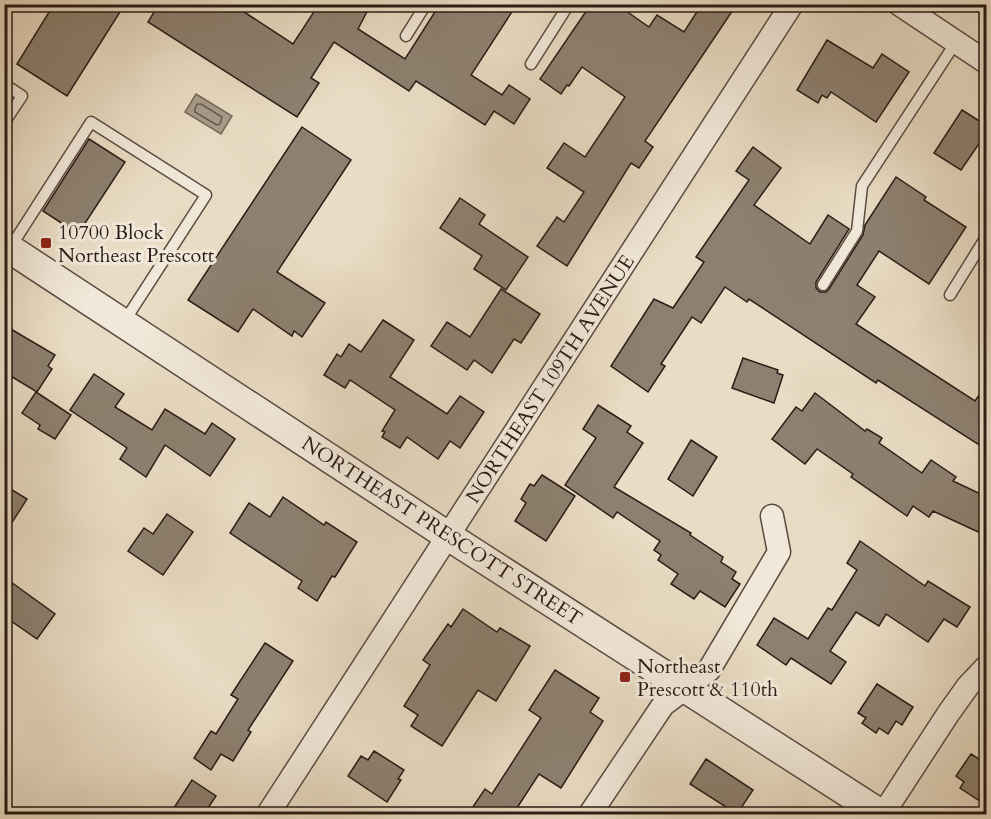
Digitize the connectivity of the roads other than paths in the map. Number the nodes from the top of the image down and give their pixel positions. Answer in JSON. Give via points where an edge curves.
{"nodes":[{"id":1,"x":426,"y":4,"type":"edge"},
{"id":2,"x":569,"y":4,"type":"edge"},
{"id":3,"x":792,"y":4,"type":"edge"},
{"id":4,"x":898,"y":4,"type":"edge"},
{"id":5,"x":406,"y":36,"type":"dead end"},
{"id":6,"x":956,"y":42,"type":"junction"},
{"id":7,"x":987,"y":62,"type":"edge"},
{"id":8,"x":531,"y":64,"type":"dead end"},
{"id":9,"x":4,"y":84,"type":"edge"},
{"id":10,"x":4,"y":123,"type":"edge"},
{"id":11,"x":987,"y":237,"type":"edge"},
{"id":12,"x":7,"y":247,"type":"edge"},
{"id":13,"x":823,"y":285,"type":"dead end"},
{"id":14,"x":950,"y":295,"type":"dead end"},
{"id":15,"x":124,"y":323,"type":"junction"},
{"id":16,"x":772,"y":516,"type":"dead end"},
{"id":17,"x":448,"y":536,"type":"junction"},
{"id":18,"x":987,"y":667,"type":"edge"},
{"id":19,"x":686,"y":688,"type":"junction"},
{"id":20,"x":268,"y":814,"type":"edge"},
{"id":21,"x":590,"y":814,"type":"edge"},
{"id":22,"x":882,"y":814,"type":"edge"}],
"edges":[{"from":1,"to":5,"type":"lane"},
{"from":2,"to":8,"type":"lane"},
{"from":3,"to":17,"type":"street","name":"NORTHEAST 109TH AVENUE"},
{"from":4,"to":6,"type":"street"},
{"from":6,"to":7,"type":"street"},
{"from":6,"to":13,"type":"lane","via":[[862,186],[858,231]]},
{"from":9,"to":10,"type":"lane","via":[[22,96]]},
{"from":11,"to":14,"type":"lane"},
{"from":12,"to":15,"type":"street","name":"NORTHEAST PRESCOTT STREET"},
{"from":12,"to":15,"type":"lane","via":[[91,122],[206,195]]},
{"from":15,"to":17,"type":"street","name":"NORTHEAST PRESCOTT STREET"},
{"from":16,"to":19,"type":"street","via":[[779,552],[709,670]]},
{"from":17,"to":19,"type":"street","name":"NORTHEAST PRESCOTT STREET"},
{"from":17,"to":20,"type":"street","name":"NORTHEAST 109TH AVENUE"},
{"from":18,"to":22,"type":"street","via":[[948,714]]},
{"from":19,"to":21,"type":"street","via":[[663,705]]},
{"from":19,"to":22,"type":"street","name":"NORTHEAST PRESCOTT STREET"}]}
